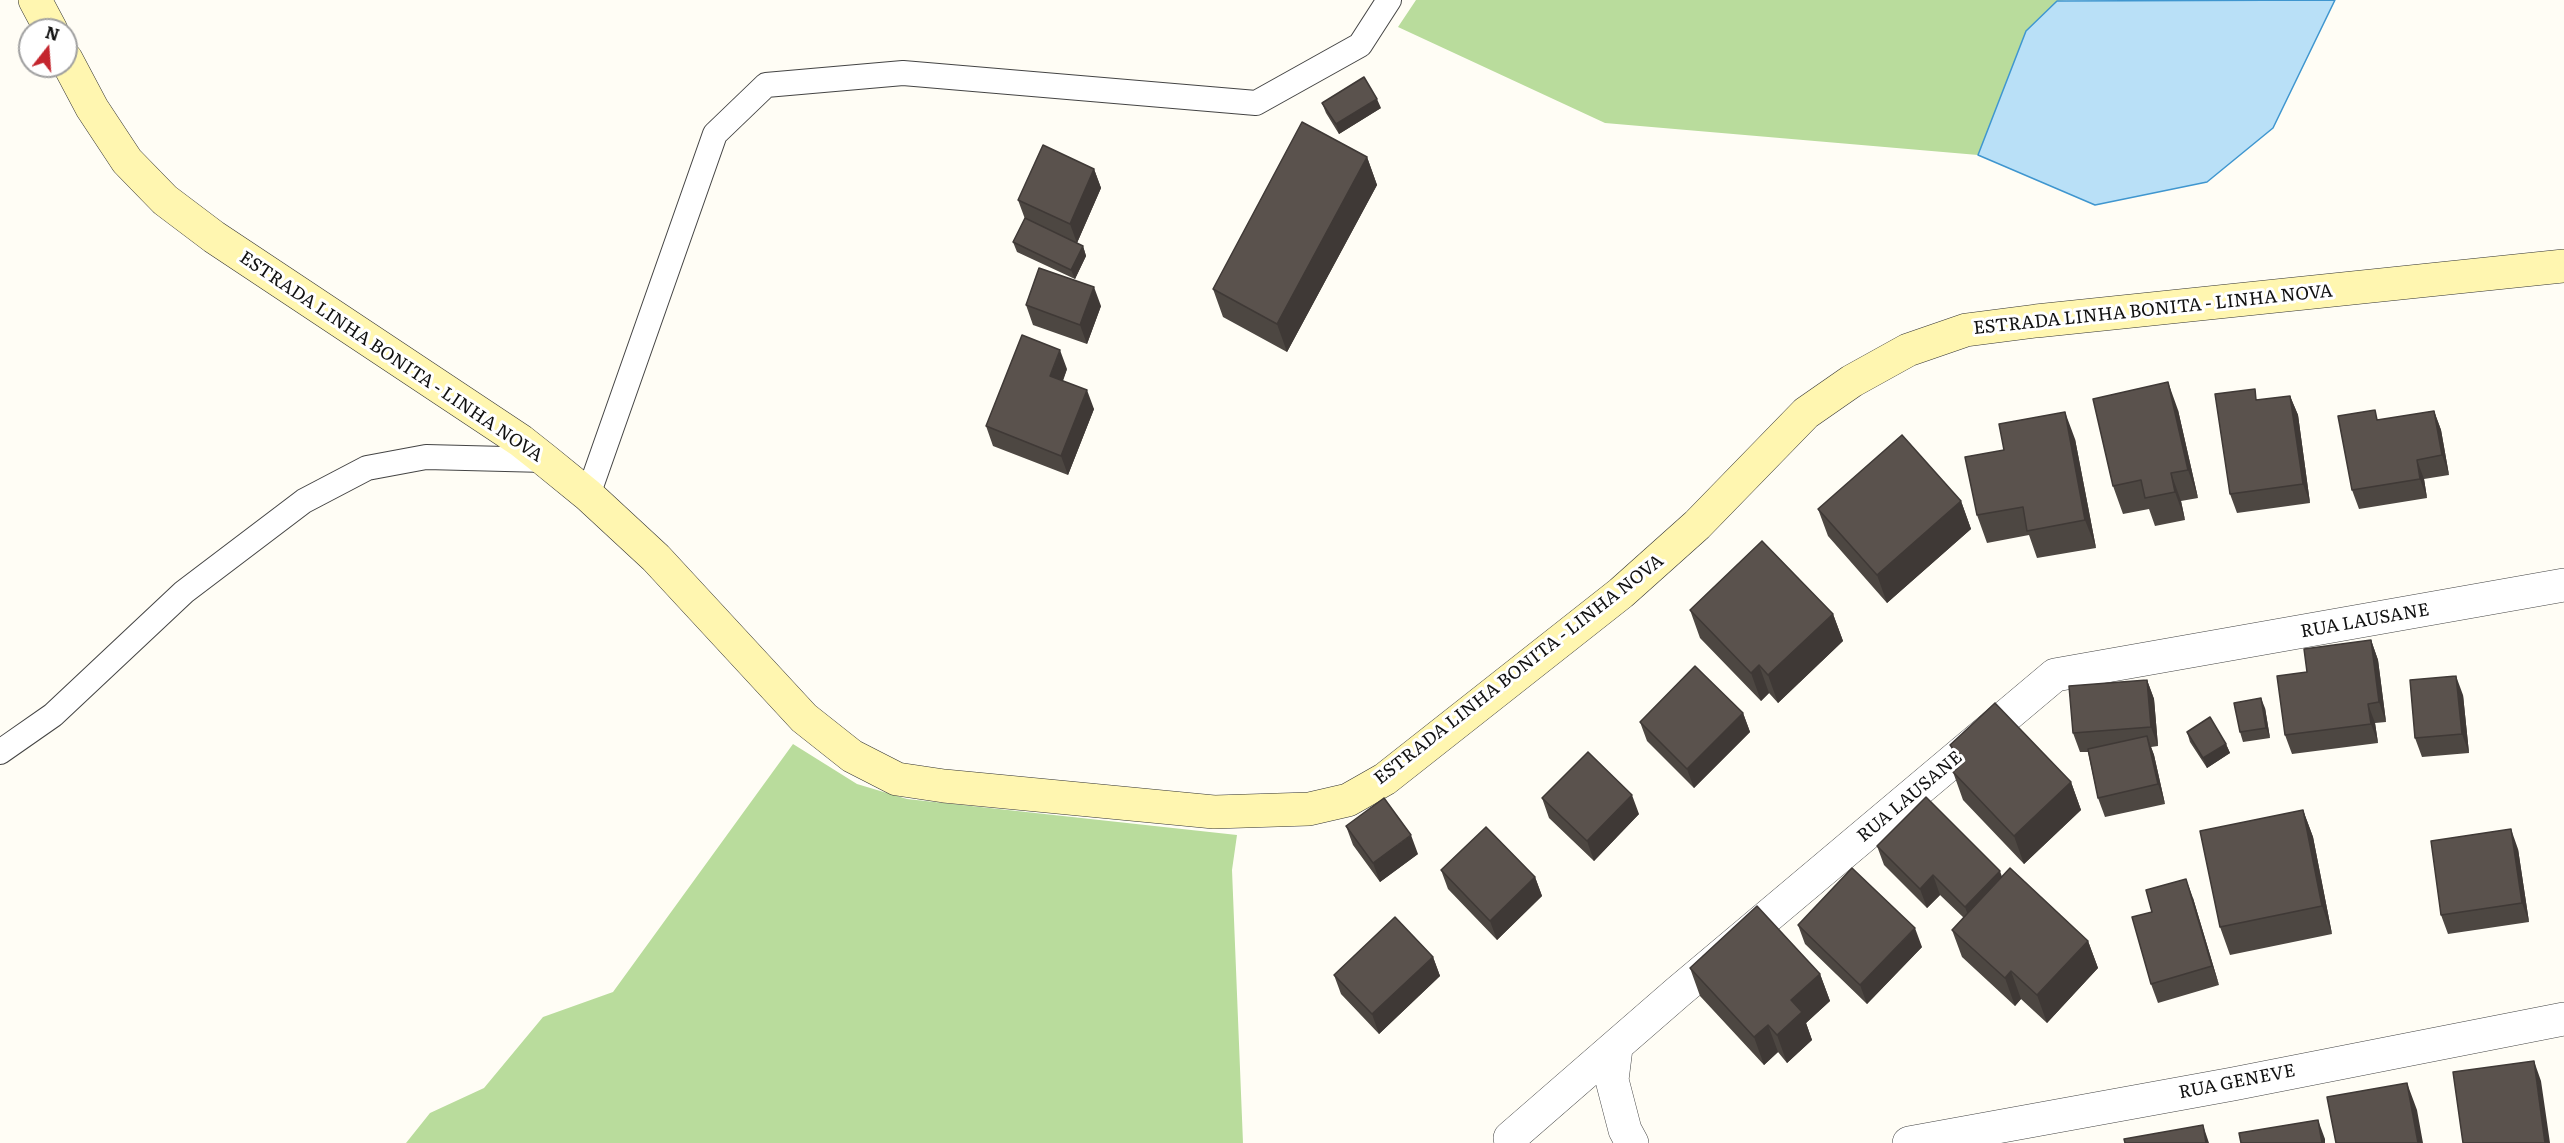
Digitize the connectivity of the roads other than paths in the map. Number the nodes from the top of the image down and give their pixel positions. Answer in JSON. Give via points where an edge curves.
{"nodes":[{"id":1,"x":35,"y":0,"type":"edge"},
{"id":2,"x":1389,"y":0,"type":"edge"},
{"id":3,"x":45,"y":18,"type":"edge"},
{"id":4,"x":76,"y":78,"type":"edge"},
{"id":5,"x":2564,"y":266,"type":"edge"},
{"id":6,"x":545,"y":460,"type":"junction"},
{"id":7,"x":588,"y":495,"type":"junction"},
{"id":8,"x":2564,"y":585,"type":"edge"},
{"id":9,"x":0,"y":752,"type":"edge"},
{"id":10,"x":2564,"y":1019,"type":"edge"},
{"id":11,"x":1616,"y":1048,"type":"junction"},
{"id":12,"x":1510,"y":1137,"type":"dead end"},
{"id":13,"x":1632,"y":1143,"type":"edge"},
{"id":14,"x":1909,"y":1143,"type":"edge"}],
"edges":[{"from":1,"to":3,"type":"street"},
{"from":2,"to":7,"type":"lane","via":[[1360,45],[1256,103],[903,73],[766,85],[715,134]]},
{"from":4,"to":6,"type":"street","name":"ESTRADA LINHA BONITA - LINHA NOVA","via":[[127,161],[165,201]]},
{"from":5,"to":7,"type":"street","name":"ESTRADA LINHA BONITA - LINHA NOVA","via":[[2036,321],[1966,330],[1908,350],[1852,381],[1806,413],[1697,525],[1621,593],[1393,773],[1348,800],[1309,809],[1214,812],[897,779],[852,756],[804,718],[656,558]]},
{"from":6,"to":7,"type":"street","name":"ESTRADA LINHA BONITA - LINHA NOVA"},
{"from":6,"to":9,"type":"lane","via":[[426,457],[367,468],[304,501],[184,592],[53,715]]},
{"from":8,"to":11,"type":"street","name":"RUA LAUSANE","via":[[2055,675]]},
{"from":10,"to":14,"type":"street","name":"RUA GENEVE"},
{"from":11,"to":12,"type":"street","name":"RUA LAUSANE"},
{"from":11,"to":13,"type":"street","via":[[1612,1080],[1624,1130]]}]}
